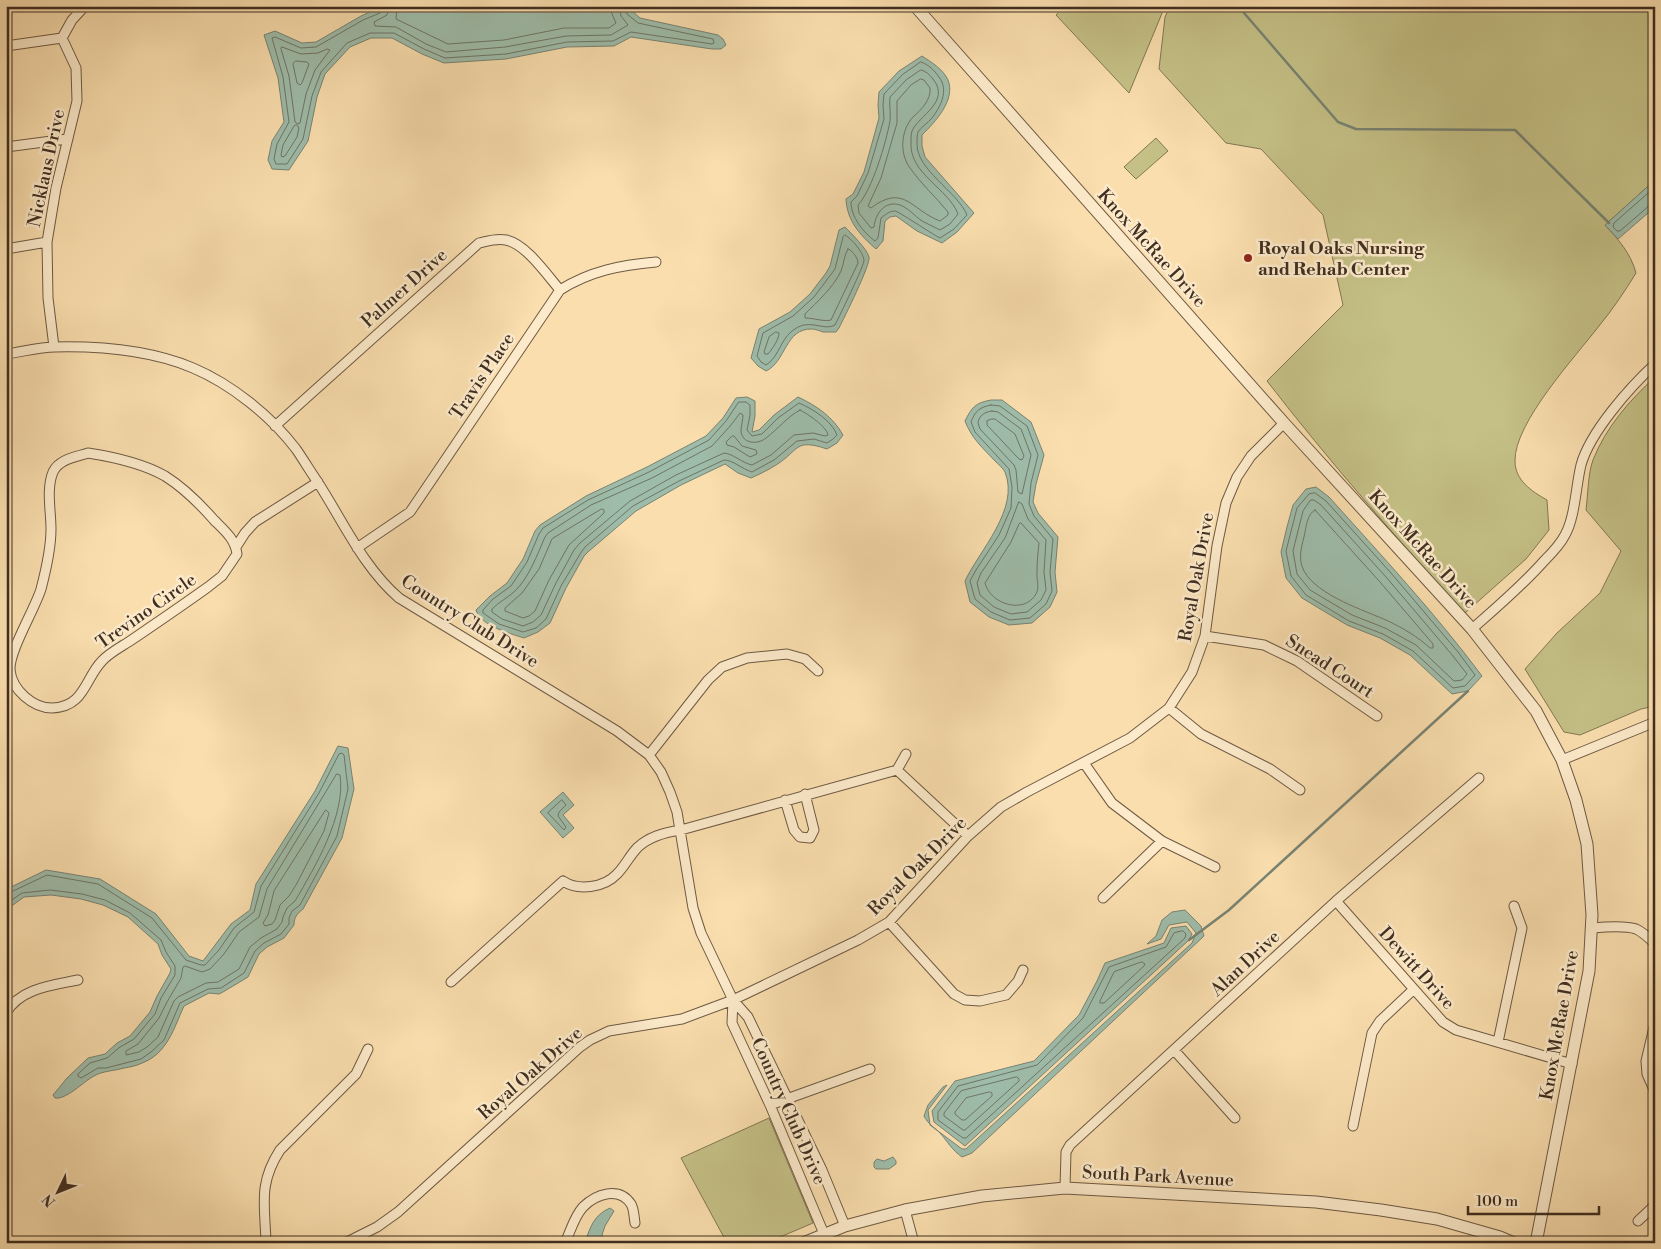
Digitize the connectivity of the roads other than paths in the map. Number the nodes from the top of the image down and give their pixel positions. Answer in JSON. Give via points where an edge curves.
{"nodes":[{"id":1,"x":85,"y":6,"type":"edge"},
{"id":2,"x":915,"y":6,"type":"edge"},
{"id":3,"x":62,"y":38,"type":"junction"},
{"id":4,"x":6,"y":46,"type":"edge"},
{"id":5,"x":67,"y":139,"type":"junction"},
{"id":6,"x":6,"y":147,"type":"edge"},
{"id":7,"x":47,"y":242,"type":"junction"},
{"id":8,"x":6,"y":249,"type":"edge"},
{"id":9,"x":656,"y":262,"type":"dead end"},
{"id":10,"x":560,"y":290,"type":"junction"},
{"id":11,"x":54,"y":347,"type":"junction"},
{"id":12,"x":6,"y":354,"type":"edge"},
{"id":13,"x":1655,"y":364,"type":"edge"},
{"id":14,"x":1284,"y":423,"type":"junction"},
{"id":15,"x":275,"y":426,"type":"junction"},
{"id":16,"x":318,"y":482,"type":"junction"},
{"id":17,"x":236,"y":547,"type":"junction"},
{"id":18,"x":357,"y":548,"type":"junction"},
{"id":19,"x":1472,"y":629,"type":"junction"},
{"id":20,"x":1205,"y":636,"type":"junction"},
{"id":21,"x":818,"y":671,"type":"dead end"},
{"id":22,"x":1169,"y":708,"type":"junction"},
{"id":23,"x":1377,"y":716,"type":"dead end"},
{"id":24,"x":1655,"y":722,"type":"edge"},
{"id":25,"x":906,"y":754,"type":"dead end"},
{"id":26,"x":649,"y":755,"type":"junction"},
{"id":27,"x":1562,"y":760,"type":"junction"},
{"id":28,"x":1084,"y":763,"type":"junction"},
{"id":29,"x":897,"y":770,"type":"junction"},
{"id":30,"x":1479,"y":778,"type":"dead end"},
{"id":31,"x":1300,"y":790,"type":"dead end"},
{"id":32,"x":805,"y":794,"type":"junction"},
{"id":33,"x":785,"y":800,"type":"junction"},
{"id":34,"x":681,"y":830,"type":"junction"},
{"id":35,"x":968,"y":836,"type":"junction"},
{"id":36,"x":1162,"y":841,"type":"junction"},
{"id":37,"x":1216,"y":867,"type":"dead end"},
{"id":38,"x":1103,"y":898,"type":"dead end"},
{"id":39,"x":1336,"y":901,"type":"junction"},
{"id":40,"x":1514,"y":906,"type":"dead end"},
{"id":41,"x":889,"y":922,"type":"junction"},
{"id":42,"x":1591,"y":928,"type":"junction"},
{"id":43,"x":1655,"y":944,"type":"edge"},
{"id":44,"x":1023,"y":970,"type":"dead end"},
{"id":45,"x":78,"y":980,"type":"dead end"},
{"id":46,"x":451,"y":982,"type":"dead end"},
{"id":47,"x":1414,"y":989,"type":"junction"},
{"id":48,"x":733,"y":1000,"type":"junction"},
{"id":49,"x":6,"y":1013,"type":"edge"},
{"id":50,"x":1655,"y":1023,"type":"edge"},
{"id":51,"x":1498,"y":1042,"type":"junction"},
{"id":52,"x":368,"y":1049,"type":"dead end"},
{"id":53,"x":1174,"y":1050,"type":"junction"},
{"id":54,"x":1572,"y":1064,"type":"junction"},
{"id":55,"x":870,"y":1069,"type":"dead end"},
{"id":56,"x":1655,"y":1092,"type":"edge"},
{"id":57,"x":788,"y":1098,"type":"junction"},
{"id":58,"x":770,"y":1105,"type":"junction"},
{"id":59,"x":1235,"y":1118,"type":"dead end"},
{"id":60,"x":1353,"y":1126,"type":"dead end"},
{"id":61,"x":1065,"y":1188,"type":"junction"},
{"id":62,"x":1655,"y":1205,"type":"edge"},
{"id":63,"x":905,"y":1210,"type":"junction"},
{"id":64,"x":1638,"y":1221,"type":"dead end"},
{"id":65,"x":635,"y":1223,"type":"dead end"},
{"id":66,"x":845,"y":1226,"type":"junction"},
{"id":67,"x":824,"y":1234,"type":"junction"},
{"id":68,"x":266,"y":1243,"type":"edge"},
{"id":69,"x":345,"y":1243,"type":"edge"},
{"id":70,"x":566,"y":1243,"type":"edge"},
{"id":71,"x":803,"y":1243,"type":"edge"},
{"id":72,"x":914,"y":1243,"type":"edge"},
{"id":73,"x":1514,"y":1243,"type":"edge"},
{"id":74,"x":1536,"y":1243,"type":"edge"}],
"edges":[{"from":1,"to":3,"type":"street"},
{"from":2,"to":14,"type":"street","name":"Knox McRae Drive"},
{"from":3,"to":4,"type":"street"},
{"from":3,"to":5,"type":"street","name":"Nicklaus Drive","via":[[76,68],[77,101]]},
{"from":5,"to":6,"type":"street"},
{"from":5,"to":7,"type":"street","name":"Nicklaus Drive"},
{"from":7,"to":8,"type":"street"},
{"from":7,"to":11,"type":"street","name":"Nicklaus Drive","via":[[48,298]]},
{"from":9,"to":10,"type":"street","name":"Travis Place","via":[[614,267],[574,281]]},
{"from":10,"to":15,"type":"street","name":"Palmer Drive","via":[[517,244],[493,239],[479,244]]},
{"from":10,"to":18,"type":"street","name":"Travis Place","via":[[410,512]]},
{"from":11,"to":12,"type":"street","name":"Country Club Drive"},
{"from":11,"to":15,"type":"street","name":"Country Club Drive","via":[[120,349],[193,368],[249,402]]},
{"from":13,"to":19,"type":"street","via":[[1616,406],[1593,439],[1582,462],[1565,536],[1525,583]]},
{"from":14,"to":19,"type":"street","name":"Knox McRae Drive"},
{"from":14,"to":20,"type":"street","name":"Royal Oak Drive","via":[[1251,456],[1226,503],[1216,546]]},
{"from":15,"to":16,"type":"street","name":"Country Club Drive","via":[[296,449]]},
{"from":16,"to":17,"type":"street","name":"Trevino Circle","via":[[255,522]]},
{"from":16,"to":18,"type":"street","name":"Country Club Drive"},
{"from":17,"to":17,"type":"street","name":"Trevino Circle","via":[[232,538],[201,505],[165,476],[132,462],[88,453],[58,465],[50,487],[52,531],[41,589],[15,651],[10,669],[12,679],[24,696],[42,707],[61,707],[73,701],[102,661],[222,576],[237,554]]},
{"from":18,"to":26,"type":"street","name":"Country Club Drive","via":[[386,587],[400,598],[617,731]]},
{"from":19,"to":27,"type":"street","name":"Knox McRae Drive","via":[[1536,710]]},
{"from":20,"to":22,"type":"street","name":"Royal Oak Drive","via":[[1192,672]]},
{"from":20,"to":23,"type":"street","name":"Snead Court","via":[[1264,645],[1297,660]]},
{"from":21,"to":26,"type":"street","via":[[805,659],[787,654],[748,658],[722,667]]},
{"from":22,"to":28,"type":"street","name":"Royal Oak Drive","via":[[1130,738]]},
{"from":22,"to":31,"type":"street","via":[[1201,734],[1270,769]]},
{"from":24,"to":27,"type":"street"},
{"from":25,"to":29,"type":"street"},
{"from":26,"to":34,"type":"street","name":"Country Club Drive","via":[[670,792]]},
{"from":27,"to":42,"type":"street","name":"Knox McRae Drive","via":[[1587,844]]},
{"from":28,"to":35,"type":"street","name":"Royal Oak Drive","via":[[1001,808]]},
{"from":28,"to":36,"type":"street","via":[[1112,803]]},
{"from":29,"to":32,"type":"street"},
{"from":29,"to":35,"type":"street"},
{"from":30,"to":39,"type":"street","name":"Alan Drive"},
{"from":32,"to":33,"type":"street"},
{"from":32,"to":33,"type":"street","via":[[814,830],[810,838],[800,837],[794,830]]},
{"from":33,"to":34,"type":"street"},
{"from":34,"to":46,"type":"street","via":[[644,842],[609,881],[591,887],[563,881]]},
{"from":34,"to":48,"type":"street","name":"Country Club Drive","via":[[693,908],[701,933]]},
{"from":35,"to":41,"type":"street","name":"Royal Oak Drive"},
{"from":36,"to":37,"type":"street"},
{"from":36,"to":38,"type":"street"},
{"from":39,"to":47,"type":"street","name":"Dewitt Drive"},
{"from":39,"to":53,"type":"street","name":"Alan Drive"},
{"from":40,"to":51,"type":"street","via":[[1522,928]]},
{"from":41,"to":44,"type":"street","via":[[954,994],[965,1000],[980,1001],[1006,995]]},
{"from":41,"to":48,"type":"street","name":"Royal Oak Drive"},
{"from":42,"to":43,"type":"street","via":[[1636,929]]},
{"from":42,"to":54,"type":"street","name":"Knox McRae Drive","via":[[1590,971]]},
{"from":45,"to":49,"type":"street","via":[[37,989],[14,1003]]},
{"from":47,"to":51,"type":"street","name":"Dewitt Drive","via":[[1443,1022],[1456,1030]]},
{"from":47,"to":60,"type":"street","via":[[1372,1033]]},
{"from":48,"to":57,"type":"street","name":"Country Club Drive","via":[[748,1017]]},
{"from":48,"to":58,"type":"street","name":"Country Club Drive","via":[[732,1023]]},
{"from":48,"to":69,"type":"street","name":"Royal Oak Drive","via":[[682,1019],[609,1031],[590,1040],[398,1212]]},
{"from":50,"to":56,"type":"street","via":[[1646,1074]]},
{"from":51,"to":54,"type":"street","name":"Dewitt Drive"},
{"from":52,"to":68,"type":"street","via":[[356,1074],[271,1163],[264,1187]]},
{"from":53,"to":59,"type":"street"},
{"from":53,"to":61,"type":"street","name":"Alan Drive","via":[[1068,1148]]},
{"from":54,"to":74,"type":"street","name":"Knox McRae Drive"},
{"from":55,"to":57,"type":"street"},
{"from":57,"to":58,"type":"street"},
{"from":57,"to":66,"type":"street","name":"Country Club Drive"},
{"from":58,"to":67,"type":"street","name":"Country Club Drive"},
{"from":61,"to":63,"type":"street","name":"South Park Avenue","via":[[982,1196]]},
{"from":61,"to":73,"type":"street","name":"South Park Avenue","via":[[1316,1202],[1437,1219]]},
{"from":62,"to":64,"type":"street"},
{"from":63,"to":66,"type":"street","name":"South Park Avenue"},
{"from":63,"to":72,"type":"street"},
{"from":65,"to":70,"type":"street","via":[[632,1206],[624,1196],[614,1192],[605,1194],[584,1206],[574,1220]]},
{"from":66,"to":67,"type":"street","name":"South Park Avenue"},
{"from":67,"to":71,"type":"street","name":"South Park Avenue"}]}
